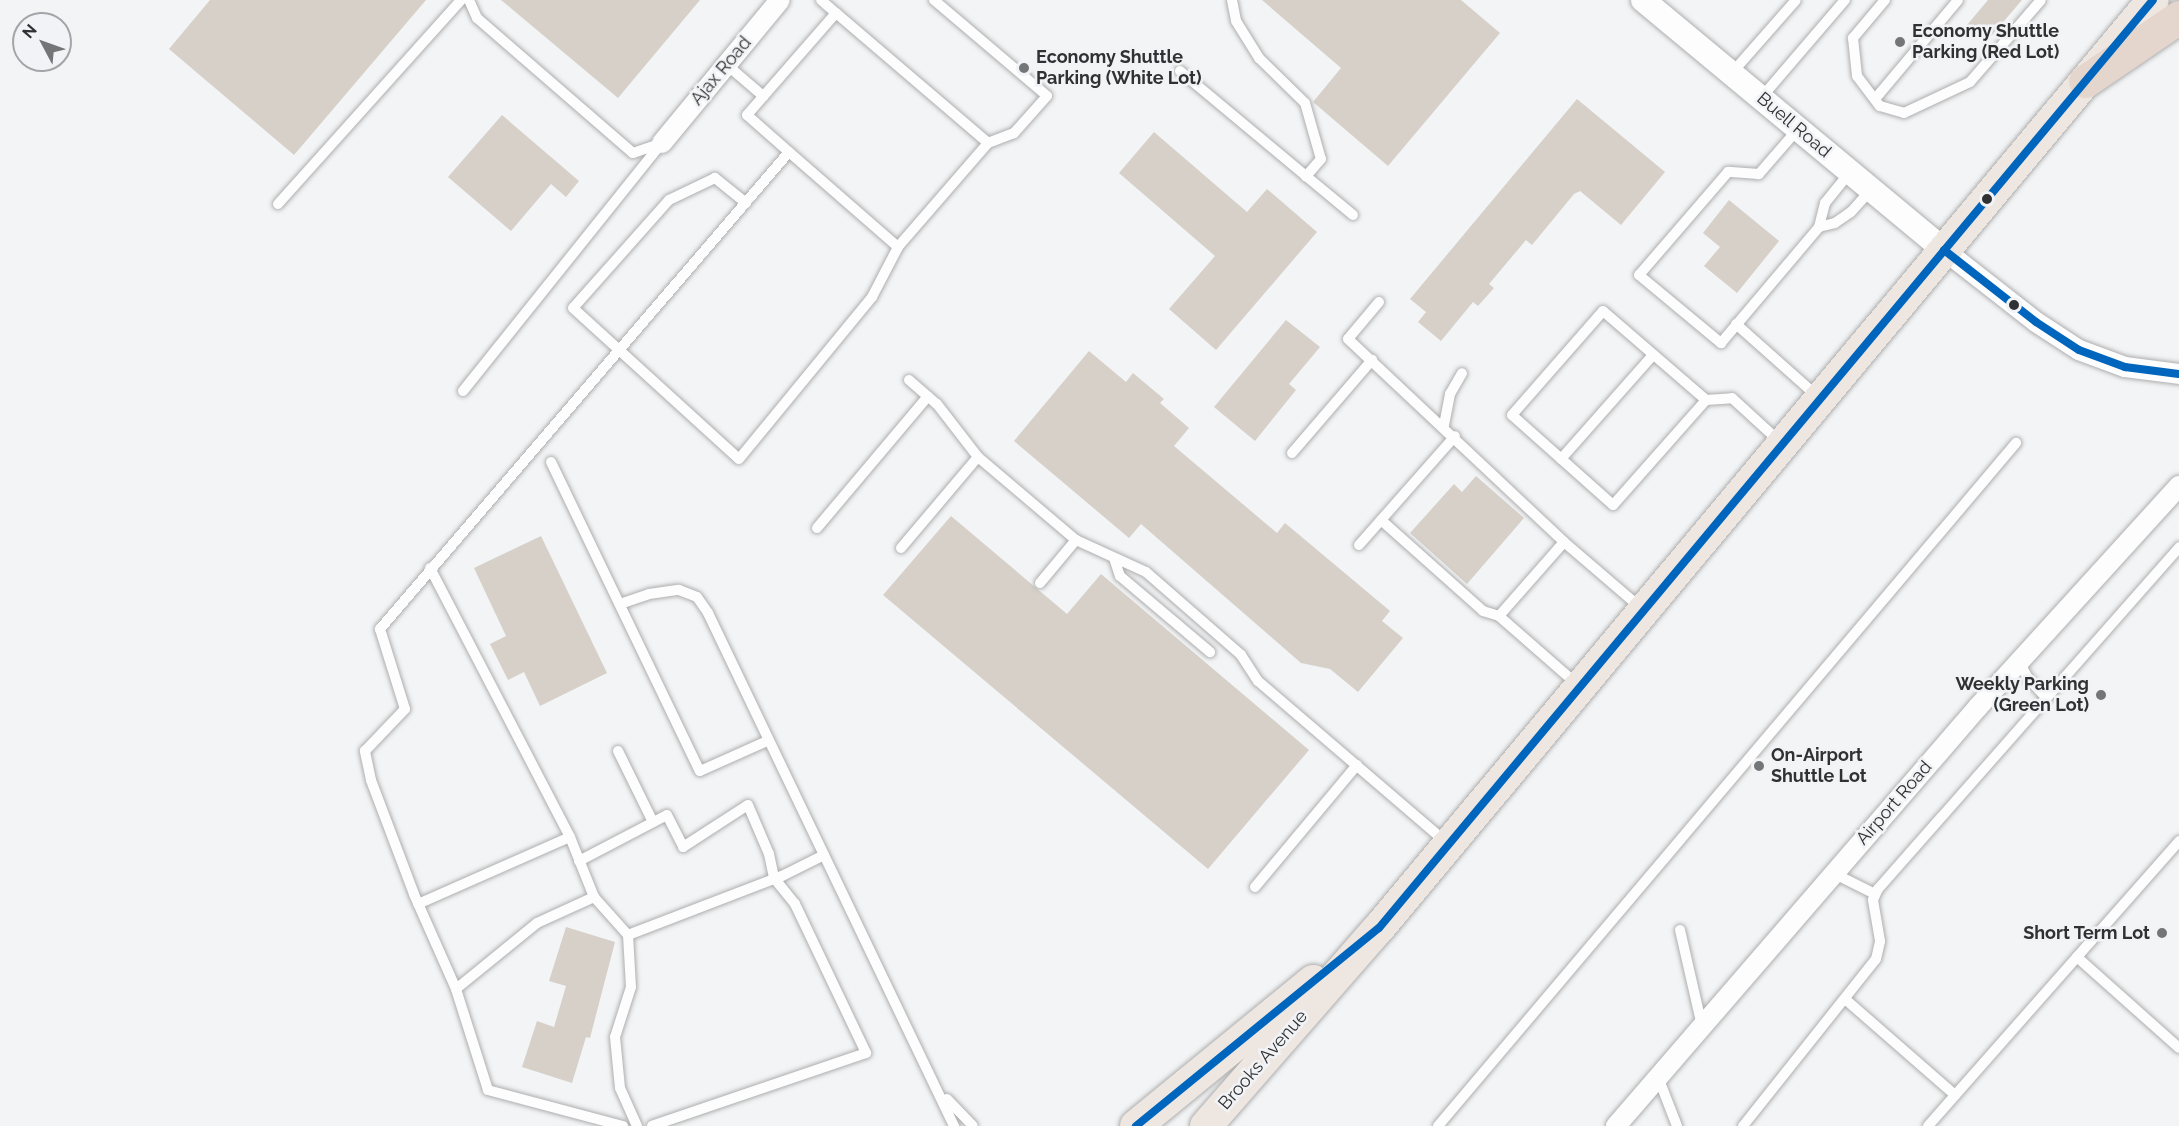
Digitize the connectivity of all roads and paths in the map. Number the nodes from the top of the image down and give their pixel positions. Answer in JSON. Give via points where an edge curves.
{"nodes":[{"id":1,"x":461,"y":0,"type":"edge"},
{"id":2,"x":469,"y":0,"type":"edge"},
{"id":3,"x":780,"y":0,"type":"edge"},
{"id":4,"x":821,"y":0,"type":"edge"},
{"id":5,"x":933,"y":0,"type":"edge"},
{"id":6,"x":1232,"y":0,"type":"edge"},
{"id":7,"x":1643,"y":0,"type":"edge"},
{"id":8,"x":1796,"y":0,"type":"edge"},
{"id":9,"x":1845,"y":0,"type":"edge"},
{"id":10,"x":1885,"y":0,"type":"edge"},
{"id":11,"x":1958,"y":0,"type":"edge"},
{"id":12,"x":2041,"y":0,"type":"edge"},
{"id":13,"x":2153,"y":0,"type":"edge"},
{"id":14,"x":836,"y":13,"type":"junction"},
{"id":15,"x":2179,"y":17,"type":"edge"},
{"id":16,"x":727,"y":65,"type":"junction"},
{"id":17,"x":1180,"y":71,"type":"dead end"},
{"id":18,"x":1731,"y":74,"type":"junction"},
{"id":19,"x":2085,"y":81,"type":"junction"},
{"id":20,"x":763,"y":96,"type":"junction"},
{"id":21,"x":1761,"y":98,"type":"junction"},
{"id":22,"x":1875,"y":99,"type":"junction"},
{"id":23,"x":1798,"y":129,"type":"junction"},
{"id":24,"x":662,"y":143,"type":"junction"},
{"id":25,"x":988,"y":143,"type":"junction"},
{"id":26,"x":789,"y":152,"type":"junction"},
{"id":27,"x":1850,"y":172,"type":"junction"},
{"id":28,"x":1306,"y":176,"type":"junction"},
{"id":29,"x":1872,"y":190,"type":"junction"},
{"id":30,"x":746,"y":203,"type":"junction"},
{"id":31,"x":278,"y":204,"type":"dead end"},
{"id":32,"x":1353,"y":215,"type":"dead end"},
{"id":33,"x":1819,"y":227,"type":"junction"},
{"id":34,"x":898,"y":247,"type":"junction"},
{"id":35,"x":1944,"y":250,"type":"junction"},
{"id":36,"x":1379,"y":302,"type":"dead end"},
{"id":37,"x":1736,"y":324,"type":"junction"},
{"id":38,"x":619,"y":350,"type":"junction"},
{"id":39,"x":1653,"y":355,"type":"junction"},
{"id":40,"x":1372,"y":360,"type":"junction"},
{"id":41,"x":1462,"y":373,"type":"dead end"},
{"id":42,"x":2179,"y":374,"type":"edge"},
{"id":43,"x":909,"y":380,"type":"dead end"},
{"id":44,"x":463,"y":391,"type":"dead end"},
{"id":45,"x":928,"y":396,"type":"junction"},
{"id":46,"x":1820,"y":399,"type":"junction"},
{"id":47,"x":1706,"y":400,"type":"junction"},
{"id":48,"x":1444,"y":425,"type":"junction"},
{"id":49,"x":1455,"y":436,"type":"junction"},
{"id":50,"x":2016,"y":442,"type":"dead end"},
{"id":51,"x":1782,"y":444,"type":"junction"},
{"id":52,"x":1292,"y":453,"type":"dead end"},
{"id":53,"x":978,"y":457,"type":"junction"},
{"id":54,"x":1562,"y":459,"type":"junction"},
{"id":55,"x":551,"y":462,"type":"dead end"},
{"id":56,"x":2179,"y":486,"type":"edge"},
{"id":57,"x":1381,"y":520,"type":"junction"},
{"id":58,"x":817,"y":528,"type":"dead end"},
{"id":59,"x":1076,"y":540,"type":"junction"},
{"id":60,"x":1564,"y":542,"type":"junction"},
{"id":61,"x":1359,"y":544,"type":"dead end"},
{"id":62,"x":2179,"y":546,"type":"edge"},
{"id":63,"x":901,"y":548,"type":"dead end"},
{"id":64,"x":1114,"y":558,"type":"junction"},
{"id":65,"x":430,"y":568,"type":"junction"},
{"id":66,"x":1040,"y":583,"type":"dead end"},
{"id":67,"x":620,"y":604,"type":"junction"},
{"id":68,"x":1644,"y":610,"type":"junction"},
{"id":69,"x":1499,"y":616,"type":"junction"},
{"id":70,"x":1210,"y":652,"type":"dead end"},
{"id":71,"x":2019,"y":662,"type":"junction"},
{"id":72,"x":1580,"y":687,"type":"junction"},
{"id":73,"x":2046,"y":697,"type":"junction"},
{"id":74,"x":767,"y":741,"type":"junction"},
{"id":75,"x":618,"y":751,"type":"dead end"},
{"id":76,"x":1357,"y":765,"type":"junction"},
{"id":77,"x":652,"y":822,"type":"junction"},
{"id":78,"x":570,"y":837,"type":"junction"},
{"id":79,"x":2179,"y":841,"type":"edge"},
{"id":80,"x":1449,"y":844,"type":"junction"},
{"id":81,"x":824,"y":855,"type":"junction"},
{"id":82,"x":579,"y":861,"type":"junction"},
{"id":83,"x":1833,"y":873,"type":"junction"},
{"id":84,"x":774,"y":878,"type":"junction"},
{"id":85,"x":1255,"y":887,"type":"dead end"},
{"id":86,"x":1875,"y":894,"type":"junction"},
{"id":87,"x":594,"y":897,"type":"junction"},
{"id":88,"x":418,"y":904,"type":"junction"},
{"id":89,"x":1379,"y":928,"type":"junction"},
{"id":90,"x":1680,"y":930,"type":"dead end"},
{"id":91,"x":628,"y":935,"type":"junction"},
{"id":92,"x":2077,"y":957,"type":"junction"},
{"id":93,"x":456,"y":989,"type":"junction"},
{"id":94,"x":1845,"y":999,"type":"junction"},
{"id":95,"x":1702,"y":1026,"type":"junction"},
{"id":96,"x":2179,"y":1048,"type":"edge"},
{"id":97,"x":1658,"y":1077,"type":"junction"},
{"id":98,"x":938,"y":1086,"type":"junction"},
{"id":99,"x":1955,"y":1095,"type":"junction"},
{"id":100,"x":1166,"y":1100,"type":"junction"},
{"id":101,"x":622,"y":1126,"type":"edge"},
{"id":102,"x":637,"y":1126,"type":"edge"},
{"id":103,"x":652,"y":1126,"type":"edge"},
{"id":104,"x":954,"y":1126,"type":"edge"},
{"id":105,"x":973,"y":1126,"type":"edge"},
{"id":106,"x":1124,"y":1126,"type":"edge"},
{"id":107,"x":1136,"y":1126,"type":"edge"},
{"id":108,"x":1206,"y":1126,"type":"edge"},
{"id":109,"x":1438,"y":1126,"type":"edge"},
{"id":110,"x":1616,"y":1126,"type":"edge"},
{"id":111,"x":1677,"y":1126,"type":"edge"},
{"id":112,"x":1743,"y":1126,"type":"edge"},
{"id":113,"x":1928,"y":1126,"type":"edge"}],
"edges":[{"from":1,"to":31,"type":"lane"},
{"from":2,"to":24,"type":"lane","via":[[477,18],[633,153]]},
{"from":3,"to":16,"type":"street","name":"Ajax Road"},
{"from":4,"to":14,"type":"lane"},
{"from":5,"to":25,"type":"lane","via":[[1047,96],[1014,133]]},
{"from":6,"to":28,"type":"lane","via":[[1236,21],[1259,58],[1305,103],[1321,159]]},
{"from":7,"to":18,"type":"street","name":"Buell Road"},
{"from":8,"to":18,"type":"lane"},
{"from":9,"to":21,"type":"lane"},
{"from":10,"to":22,"type":"lane","via":[[1853,38],[1857,75]]},
{"from":11,"to":22,"type":"lane"},
{"from":12,"to":22,"type":"lane","via":[[1970,82],[1904,113],[1880,105]]},
{"from":13,"to":19,"type":"main road","name":"Brooks Avenue"},
{"from":14,"to":20,"type":"lane"},
{"from":14,"to":25,"type":"lane"},
{"from":15,"to":19,"type":"highway"},
{"from":16,"to":20,"type":"lane"},
{"from":16,"to":24,"type":"street","name":"Ajax Road"},
{"from":17,"to":28,"type":"lane"},
{"from":18,"to":21,"type":"street","name":"Buell Road"},
{"from":19,"to":35,"type":"main road","name":"Brooks Avenue"},
{"from":20,"to":26,"type":"lane","via":[[747,115]]},
{"from":21,"to":23,"type":"street","name":"Buell Road"},
{"from":23,"to":27,"type":"street","name":"Buell Road"},
{"from":23,"to":37,"type":"lane","via":[[1759,174],[1728,172],[1639,275],[1721,343]]},
{"from":24,"to":44,"type":"lane"},
{"from":25,"to":34,"type":"lane"},
{"from":26,"to":30,"type":"lane"},
{"from":26,"to":34,"type":"lane"},
{"from":27,"to":29,"type":"street","name":"Buell Road"},
{"from":27,"to":33,"type":"lane","via":[[1825,203]]},
{"from":28,"to":32,"type":"lane"},
{"from":29,"to":33,"type":"lane","via":[[1851,212],[1835,223]]},
{"from":29,"to":35,"type":"street","name":"Buell Road"},
{"from":30,"to":38,"type":"lane"},
{"from":30,"to":38,"type":"lane","via":[[716,178],[669,200],[573,308]]},
{"from":33,"to":37,"type":"lane"},
{"from":34,"to":38,"type":"lane","via":[[872,297],[739,459]]},
{"from":35,"to":42,"type":"street","via":[[2050,333],[2079,350],[2125,367]]},
{"from":35,"to":46,"type":"main road","name":"Brooks Avenue"},
{"from":36,"to":40,"type":"lane","via":[[1348,339]]},
{"from":37,"to":46,"type":"lane"},
{"from":38,"to":65,"type":"lane"},
{"from":39,"to":47,"type":"lane"},
{"from":39,"to":54,"type":"lane"},
{"from":39,"to":54,"type":"lane","via":[[1603,311],[1512,415]]},
{"from":40,"to":48,"type":"lane"},
{"from":40,"to":52,"type":"lane"},
{"from":41,"to":48,"type":"lane","via":[[1450,394]]},
{"from":43,"to":45,"type":"lane"},
{"from":45,"to":53,"type":"lane"},
{"from":45,"to":58,"type":"lane"},
{"from":46,"to":51,"type":"main road","name":"Brooks Avenue"},
{"from":47,"to":51,"type":"lane","via":[[1732,398]]},
{"from":47,"to":54,"type":"lane","via":[[1613,505]]},
{"from":48,"to":49,"type":"lane"},
{"from":49,"to":57,"type":"lane"},
{"from":49,"to":60,"type":"lane"},
{"from":50,"to":109,"type":"lane"},
{"from":51,"to":68,"type":"main road","name":"Brooks Avenue"},
{"from":53,"to":59,"type":"lane"},
{"from":53,"to":63,"type":"lane"},
{"from":55,"to":67,"type":"lane"},
{"from":56,"to":71,"type":"street","name":"Airport Road"},
{"from":57,"to":61,"type":"lane"},
{"from":57,"to":69,"type":"lane","via":[[1483,611]]},
{"from":59,"to":64,"type":"lane"},
{"from":59,"to":66,"type":"lane"},
{"from":60,"to":68,"type":"lane"},
{"from":60,"to":69,"type":"lane"},
{"from":62,"to":73,"type":"lane"},
{"from":64,"to":70,"type":"lane","via":[[1120,576]]},
{"from":64,"to":76,"type":"lane","via":[[1154,579],[1241,655],[1258,681]]},
{"from":65,"to":78,"type":"lane"},
{"from":65,"to":88,"type":"lane","via":[[380,629],[405,709],[365,751],[371,780]]},
{"from":67,"to":74,"type":"lane","via":[[668,590],[697,597],[708,612]]},
{"from":67,"to":74,"type":"lane","via":[[700,771]]},
{"from":68,"to":72,"type":"main road","name":"Brooks Avenue"},
{"from":69,"to":72,"type":"lane"},
{"from":71,"to":73,"type":"lane"},
{"from":71,"to":83,"type":"street","name":"Airport Road"},
{"from":72,"to":80,"type":"main road","name":"Brooks Avenue"},
{"from":73,"to":86,"type":"lane"},
{"from":74,"to":81,"type":"lane"},
{"from":75,"to":77,"type":"lane"},
{"from":76,"to":80,"type":"lane"},
{"from":76,"to":85,"type":"lane"},
{"from":77,"to":82,"type":"lane"},
{"from":77,"to":84,"type":"lane","via":[[667,815],[683,847],[748,806],[769,854]]},
{"from":78,"to":82,"type":"lane"},
{"from":78,"to":88,"type":"lane"},
{"from":79,"to":92,"type":"lane"},
{"from":80,"to":89,"type":"main road","name":"Brooks Avenue"},
{"from":81,"to":84,"type":"lane"},
{"from":81,"to":98,"type":"lane"},
{"from":82,"to":87,"type":"lane"},
{"from":83,"to":86,"type":"lane"},
{"from":83,"to":95,"type":"street","name":"Airport Road"},
{"from":84,"to":91,"type":"lane"},
{"from":84,"to":103,"type":"lane","via":[[795,904],[866,1053]]},
{"from":86,"to":94,"type":"lane","via":[[1879,950],[1872,966]]},
{"from":87,"to":91,"type":"lane"},
{"from":87,"to":93,"type":"lane","via":[[537,923]]},
{"from":88,"to":93,"type":"lane"},
{"from":89,"to":100,"type":"main road"},
{"from":89,"to":108,"type":"main road","name":"Brooks Avenue"},
{"from":90,"to":95,"type":"lane"},
{"from":91,"to":102,"type":"lane","via":[[631,987],[615,1037],[620,1088]]},
{"from":92,"to":96,"type":"lane"},
{"from":92,"to":99,"type":"lane"},
{"from":93,"to":101,"type":"lane","via":[[488,1090]]},
{"from":94,"to":99,"type":"lane"},
{"from":94,"to":112,"type":"lane"},
{"from":95,"to":97,"type":"street","name":"Airport Road"},
{"from":97,"to":110,"type":"street","name":"Airport Road"},
{"from":97,"to":111,"type":"lane"},
{"from":98,"to":104,"type":"lane"},
{"from":98,"to":105,"type":"lane"},
{"from":99,"to":113,"type":"lane"},
{"from":100,"to":106,"type":"lane"},
{"from":100,"to":107,"type":"main road"}]}
